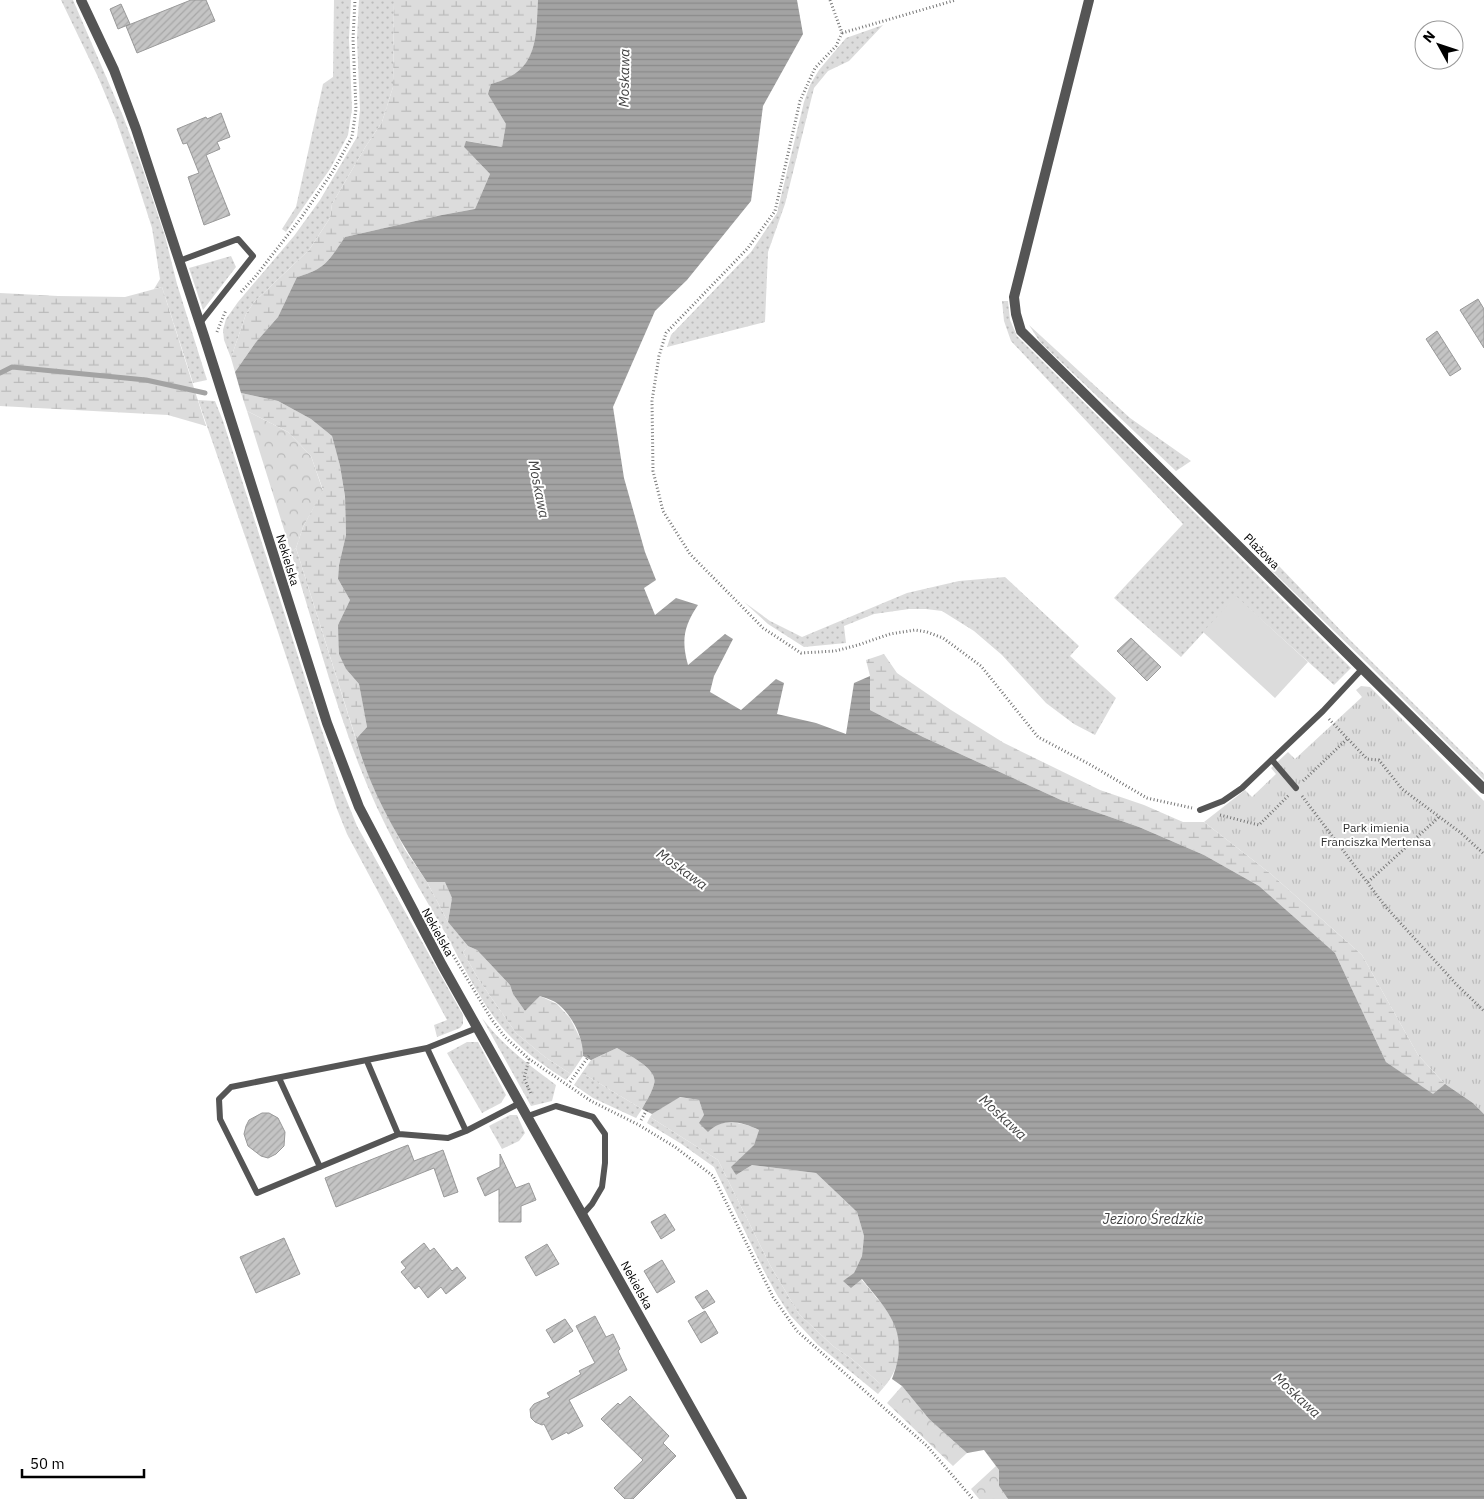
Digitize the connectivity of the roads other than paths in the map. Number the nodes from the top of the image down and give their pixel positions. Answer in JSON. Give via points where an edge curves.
{"nodes":[{"id":1,"x":81,"y":0,"type":"edge"},
{"id":2,"x":1089,"y":0,"type":"edge"},
{"id":3,"x":179,"y":260,"type":"junction"},
{"id":4,"x":200,"y":323,"type":"junction"},
{"id":5,"x":1362,"y":668,"type":"junction"},
{"id":6,"x":1272,"y":760,"type":"junction"},
{"id":7,"x":1296,"y":788,"type":"road end"},
{"id":8,"x":1484,"y":790,"type":"edge"},
{"id":9,"x":1200,"y":810,"type":"road end"},
{"id":10,"x":477,"y":1028,"type":"junction"},
{"id":11,"x":427,"y":1048,"type":"junction"},
{"id":12,"x":366,"y":1061,"type":"junction"},
{"id":13,"x":279,"y":1078,"type":"junction"},
{"id":14,"x":520,"y":1102,"type":"junction"},
{"id":15,"x":528,"y":1116,"type":"junction"},
{"id":16,"x":466,"y":1131,"type":"junction"},
{"id":17,"x":398,"y":1134,"type":"junction"},
{"id":18,"x":320,"y":1167,"type":"junction"},
{"id":19,"x":583,"y":1214,"type":"junction"},
{"id":20,"x":742,"y":1499,"type":"edge"}],
"edges":[{"from":1,"to":3,"type":"street","name":"Nekielska","via":[[124,95]]},
{"from":2,"to":5,"type":"street","name":"Plażowa","via":[[1014,297],[1021,331]]},
{"from":3,"to":4,"type":"street","name":"Nekielska"},
{"from":3,"to":4,"type":"lane","via":[[238,239],[253,256]]},
{"from":4,"to":10,"type":"street","name":"Nekielska","via":[[326,723],[359,808]]},
{"from":5,"to":6,"type":"lane"},
{"from":5,"to":8,"type":"street","name":"Plażowa"},
{"from":6,"to":7,"type":"lane"},
{"from":6,"to":9,"type":"lane","via":[[1242,788],[1223,801]]},
{"from":10,"to":11,"type":"lane"},
{"from":10,"to":14,"type":"street","name":"Nekielska"},
{"from":11,"to":12,"type":"lane"},
{"from":11,"to":16,"type":"lane"},
{"from":12,"to":13,"type":"lane"},
{"from":12,"to":17,"type":"lane"},
{"from":13,"to":18,"type":"lane"},
{"from":13,"to":18,"type":"lane","via":[[231,1087],[219,1099],[220,1119],[257,1193]]},
{"from":14,"to":15,"type":"street","name":"Nekielska"},
{"from":14,"to":16,"type":"lane"},
{"from":15,"to":19,"type":"street","name":"Nekielska"},
{"from":15,"to":19,"type":"lane","via":[[556,1106],[593,1117],[605,1134],[602,1187]]},
{"from":16,"to":17,"type":"lane","via":[[448,1138]]},
{"from":17,"to":18,"type":"lane"},
{"from":19,"to":20,"type":"street","name":"Nekielska"}]}
